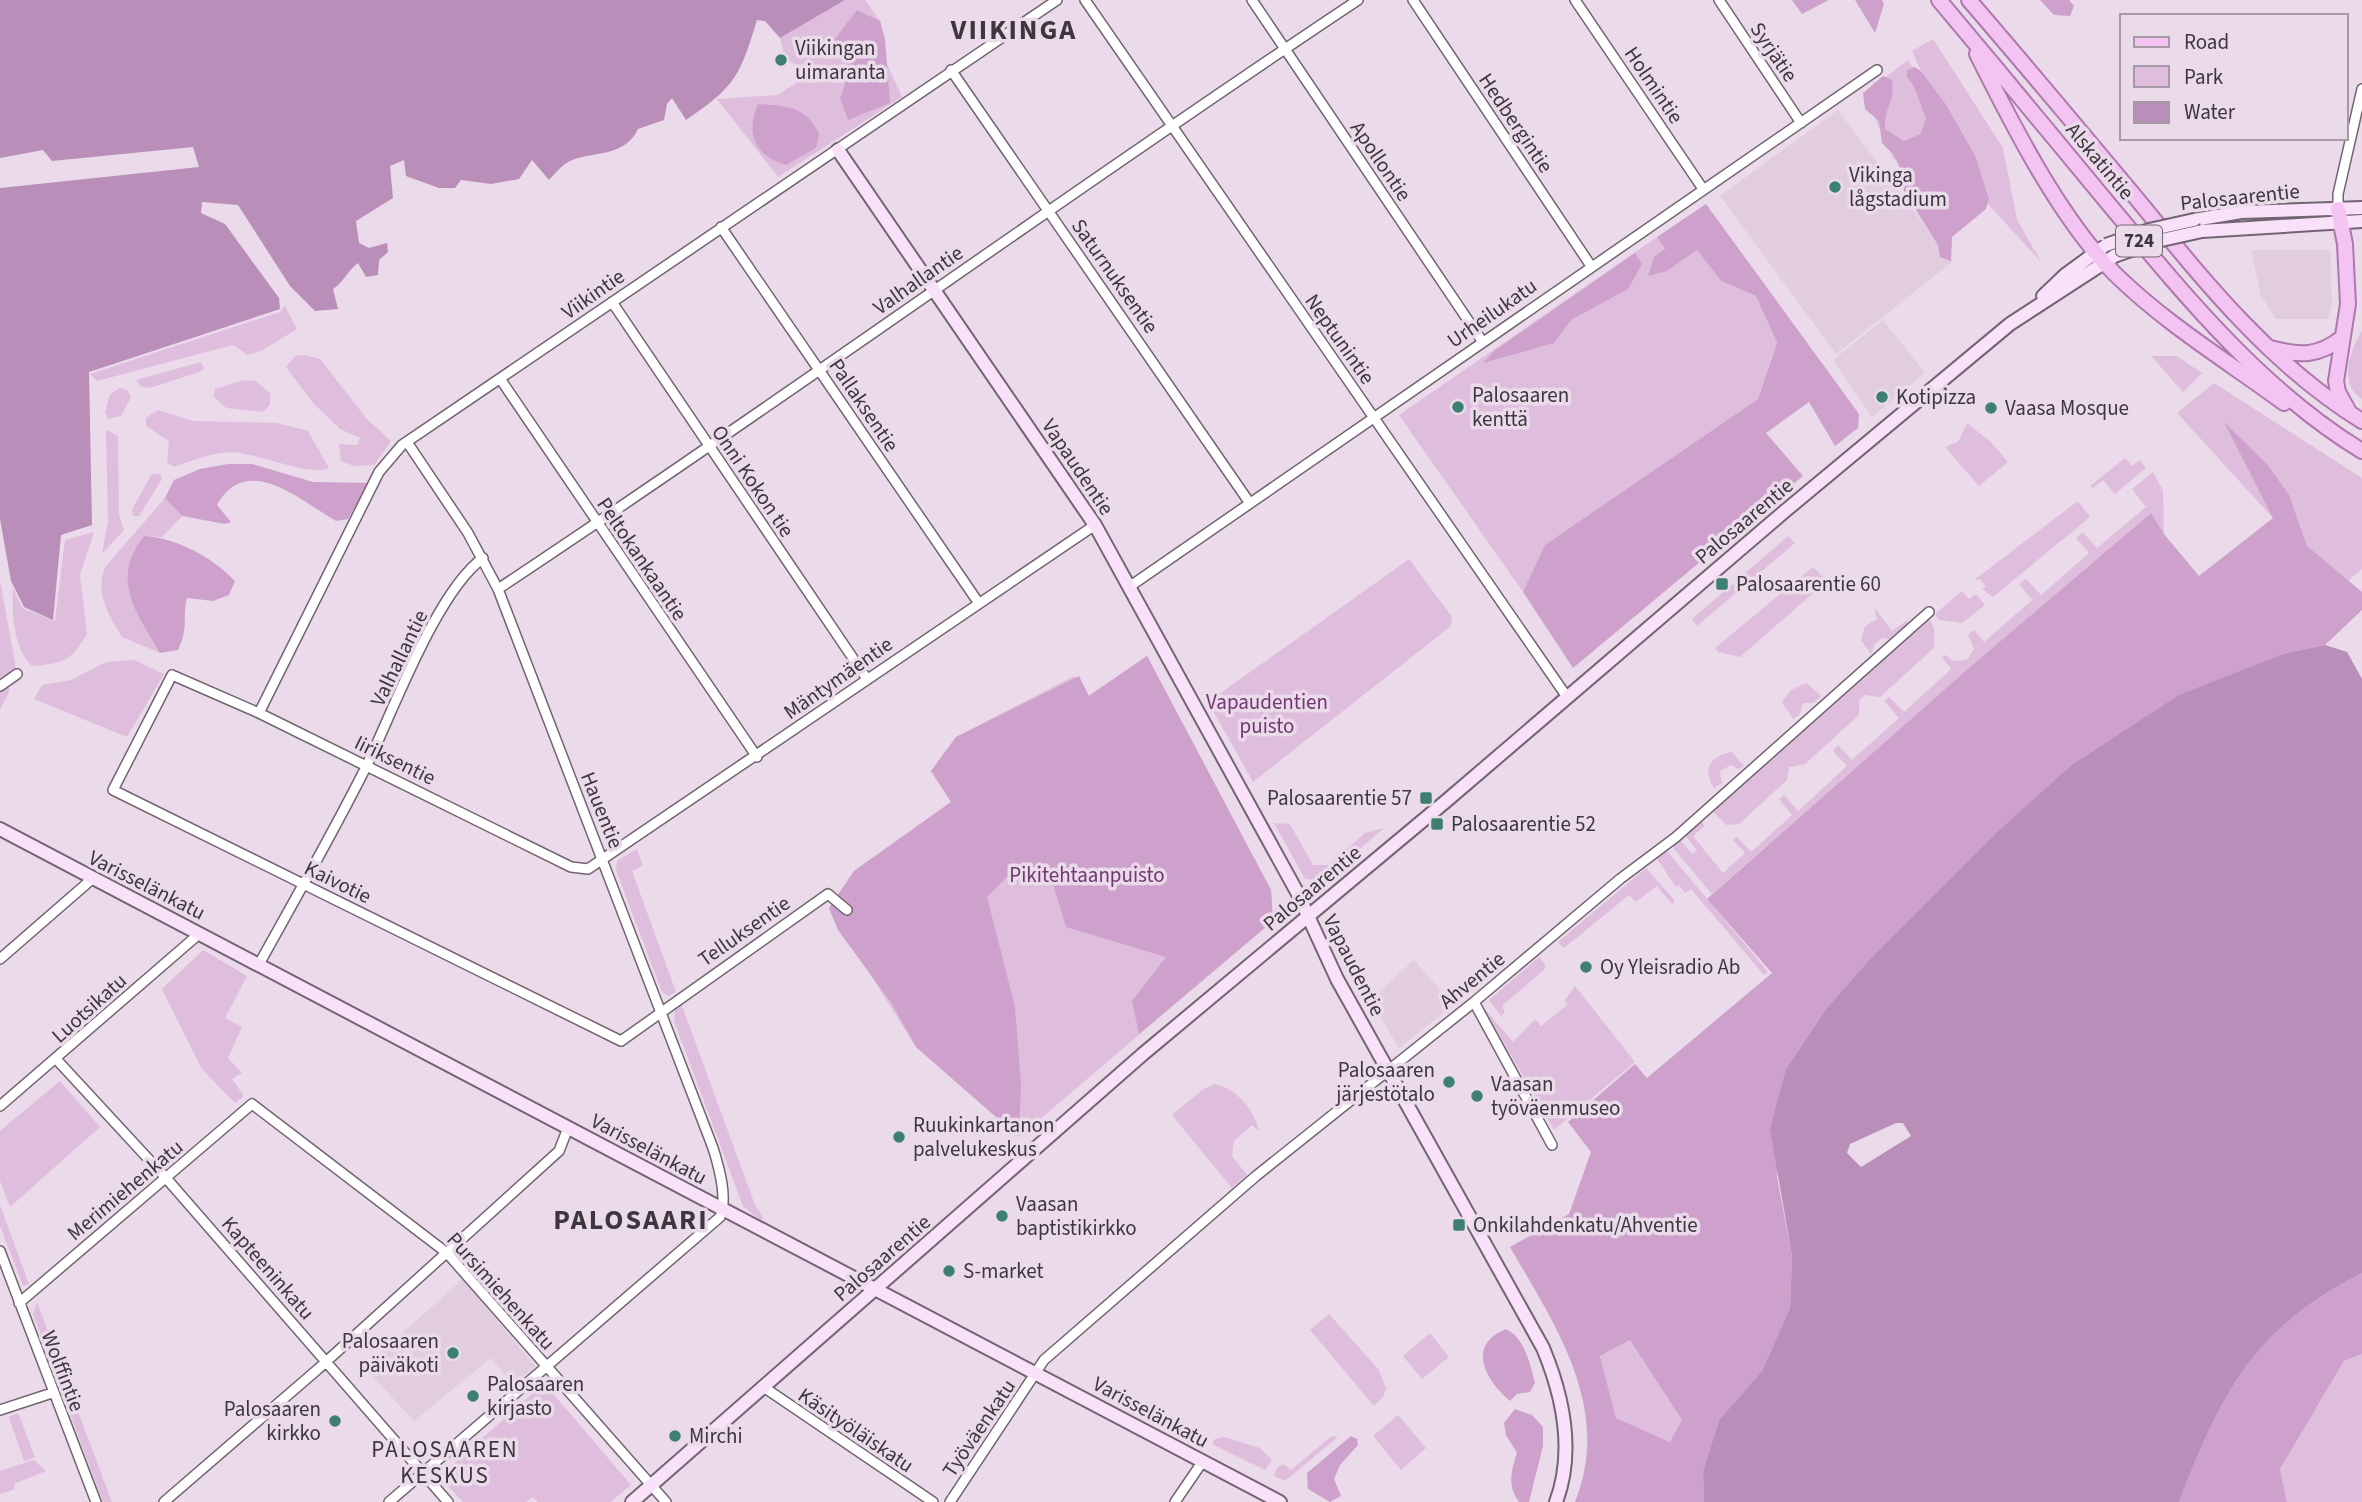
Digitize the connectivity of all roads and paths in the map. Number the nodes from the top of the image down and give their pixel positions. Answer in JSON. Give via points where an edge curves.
{"nodes":[{"id":1,"x":1056,"y":0,"type":"edge"},
{"id":2,"x":1085,"y":0,"type":"edge"},
{"id":3,"x":1252,"y":0,"type":"edge"},
{"id":4,"x":1358,"y":0,"type":"edge"},
{"id":5,"x":1413,"y":0,"type":"edge"},
{"id":6,"x":1575,"y":0,"type":"edge"},
{"id":7,"x":1718,"y":0,"type":"edge"},
{"id":8,"x":1939,"y":0,"type":"edge"},
{"id":9,"x":1969,"y":0,"type":"edge"},
{"id":10,"x":1965,"y":30,"type":"junction"},
{"id":11,"x":1285,"y":49,"type":"junction"},
{"id":12,"x":951,"y":70,"type":"junction"},
{"id":13,"x":1877,"y":71,"type":"dead end"},
{"id":14,"x":2362,"y":89,"type":"edge"},
{"id":15,"x":1801,"y":123,"type":"junction"},
{"id":16,"x":1172,"y":127,"type":"junction"},
{"id":17,"x":838,"y":150,"type":"junction"},
{"id":18,"x":1703,"y":189,"type":"junction"},
{"id":19,"x":2362,"y":208,"type":"edge"},
{"id":20,"x":1048,"y":210,"type":"junction"},
{"id":21,"x":2340,"y":216,"type":"junction"},
{"id":22,"x":2362,"y":221,"type":"edge"},
{"id":23,"x":721,"y":228,"type":"junction"},
{"id":24,"x":2100,"y":257,"type":"junction"},
{"id":25,"x":1591,"y":266,"type":"junction"},
{"id":26,"x":935,"y":291,"type":"junction"},
{"id":27,"x":611,"y":302,"type":"junction"},
{"id":28,"x":2343,"y":337,"type":"junction"},
{"id":29,"x":1482,"y":341,"type":"junction"},
{"id":30,"x":2266,"y":346,"type":"junction"},
{"id":31,"x":819,"y":370,"type":"junction"},
{"id":32,"x":501,"y":380,"type":"junction"},
{"id":33,"x":1373,"y":417,"type":"junction"},
{"id":34,"x":2356,"y":418,"type":"edge"},
{"id":35,"x":2333,"y":433,"type":"junction"},
{"id":36,"x":407,"y":442,"type":"junction"},
{"id":37,"x":707,"y":446,"type":"junction"},
{"id":38,"x":2362,"y":451,"type":"edge"},
{"id":39,"x":1249,"y":502,"type":"junction"},
{"id":40,"x":597,"y":524,"type":"junction"},
{"id":41,"x":1095,"y":525,"type":"junction"},
{"id":42,"x":483,"y":558,"type":"junction"},
{"id":43,"x":1129,"y":587,"type":"junction"},
{"id":44,"x":498,"y":589,"type":"junction"},
{"id":45,"x":978,"y":603,"type":"junction"},
{"id":46,"x":1929,"y":612,"type":"dead end"},
{"id":47,"x":18,"y":674,"type":"dead end"},
{"id":48,"x":172,"y":675,"type":"joint"},
{"id":49,"x":867,"y":679,"type":"junction"},
{"id":50,"x":0,"y":686,"type":"edge"},
{"id":51,"x":1567,"y":697,"type":"junction"},
{"id":52,"x":259,"y":713,"type":"junction"},
{"id":53,"x":757,"y":757,"type":"junction"},
{"id":54,"x":366,"y":766,"type":"junction"},
{"id":55,"x":0,"y":829,"type":"edge"},
{"id":56,"x":603,"y":860,"type":"junction"},
{"id":57,"x":92,"y":879,"type":"junction"},
{"id":58,"x":303,"y":884,"type":"junction"},
{"id":59,"x":847,"y":910,"type":"dead end"},
{"id":60,"x":1308,"y":918,"type":"junction"},
{"id":61,"x":199,"y":934,"type":"junction"},
{"id":62,"x":0,"y":959,"type":"edge"},
{"id":63,"x":258,"y":966,"type":"junction"},
{"id":64,"x":1474,"y":1002,"type":"junction"},
{"id":65,"x":660,"y":1013,"type":"junction"},
{"id":66,"x":57,"y":1060,"type":"junction"},
{"id":67,"x":1389,"y":1070,"type":"junction"},
{"id":68,"x":253,"y":1104,"type":"joint"},
{"id":69,"x":0,"y":1106,"type":"edge"},
{"id":70,"x":568,"y":1128,"type":"junction"},
{"id":71,"x":1552,"y":1145,"type":"dead end"},
{"id":72,"x":166,"y":1178,"type":"junction"},
{"id":73,"x":723,"y":1210,"type":"junction"},
{"id":74,"x":0,"y":1251,"type":"edge"},
{"id":75,"x":447,"y":1253,"type":"junction"},
{"id":76,"x":877,"y":1289,"type":"junction"},
{"id":77,"x":19,"y":1303,"type":"junction"},
{"id":78,"x":326,"y":1362,"type":"junction"},
{"id":79,"x":545,"y":1365,"type":"junction"},
{"id":80,"x":1036,"y":1374,"type":"junction"},
{"id":81,"x":762,"y":1386,"type":"junction"},
{"id":82,"x":52,"y":1393,"type":"junction"},
{"id":83,"x":0,"y":1410,"type":"edge"},
{"id":84,"x":1203,"y":1461,"type":"junction"},
{"id":85,"x":423,"y":1473,"type":"junction"},
{"id":86,"x":651,"y":1486,"type":"junction"},
{"id":87,"x":96,"y":1502,"type":"edge"},
{"id":88,"x":164,"y":1502,"type":"edge"},
{"id":89,"x":389,"y":1502,"type":"edge"},
{"id":90,"x":449,"y":1502,"type":"edge"},
{"id":91,"x":632,"y":1502,"type":"edge"},
{"id":92,"x":666,"y":1502,"type":"edge"},
{"id":93,"x":933,"y":1502,"type":"edge"},
{"id":94,"x":950,"y":1502,"type":"edge"},
{"id":95,"x":1175,"y":1502,"type":"edge"},
{"id":96,"x":1280,"y":1502,"type":"edge"},
{"id":97,"x":1556,"y":1502,"type":"edge"}],
"edges":[{"from":1,"to":12,"type":"street","name":"Viikintie"},
{"from":2,"to":16,"type":"street","name":"Neptunintie"},
{"from":3,"to":11,"type":"street","name":"Apollontie"},
{"from":4,"to":11,"type":"street","name":"Valhallantie"},
{"from":5,"to":25,"type":"street","name":"Hedbergintie"},
{"from":6,"to":18,"type":"street","name":"Holmintie"},
{"from":7,"to":15,"type":"street","name":"Syrjätie"},
{"from":8,"to":10,"type":"main road","name":"Alskatintie","number":"724"},
{"from":9,"to":30,"type":"main road","name":"Alskatintie","number":"724","via":[[2206,283]]},
{"from":10,"to":24,"type":"main road","via":[[2058,199]]},
{"from":10,"to":35,"type":"main road","name":"Alskatintie","number":"724","via":[[2186,297],[2251,364]]},
{"from":11,"to":16,"type":"street","name":"Valhallantie"},
{"from":11,"to":29,"type":"street","name":"Apollontie"},
{"from":12,"to":17,"type":"street","name":"Viikintie"},
{"from":12,"to":20,"type":"street","name":"Saturnuksentie"},
{"from":13,"to":15,"type":"street","name":"Urheilukatu"},
{"from":14,"to":21,"type":"street","via":[[2338,194]]},
{"from":15,"to":18,"type":"street","name":"Urheilukatu"},
{"from":16,"to":20,"type":"street","name":"Valhallantie"},
{"from":16,"to":33,"type":"street","name":"Neptunintie"},
{"from":17,"to":23,"type":"street","name":"Viikintie"},
{"from":17,"to":26,"type":"main road","name":"Vapaudentie"},
{"from":18,"to":25,"type":"street","name":"Urheilukatu"},
{"from":19,"to":21,"type":"main road","name":"Palosaarentie"},
{"from":20,"to":26,"type":"street","name":"Valhallantie"},
{"from":20,"to":39,"type":"street","name":"Saturnuksentie"},
{"from":21,"to":22,"type":"main road","name":"Palosaarentie"},
{"from":21,"to":24,"type":"main road","name":"Palosaarentie","bridge":true,"via":[[2241,212],[2198,225],[2149,230]]},
{"from":21,"to":28,"type":"main road","via":[[2348,304]]},
{"from":23,"to":27,"type":"street","name":"Viikintie"},
{"from":23,"to":31,"type":"street","name":"Pallaksentie"},
{"from":24,"to":35,"type":"main road","via":[[2164,317]]},
{"from":24,"to":51,"type":"main road","name":"Palosaarentie","via":[[1793,504]]},
{"from":25,"to":29,"type":"street","name":"Urheilukatu"},
{"from":26,"to":31,"type":"street","name":"Valhallantie"},
{"from":26,"to":41,"type":"main road","name":"Vapaudentie"},
{"from":27,"to":32,"type":"street","name":"Viikintie"},
{"from":27,"to":37,"type":"street","name":"Onni Kokon tie"},
{"from":28,"to":30,"type":"main road","via":[[2318,353],[2290,354]]},
{"from":28,"to":34,"type":"main road","via":[[2336,381],[2342,402]]},
{"from":29,"to":33,"type":"street","name":"Urheilukatu"},
{"from":30,"to":34,"type":"main road","name":"Alskatintie","number":"724","via":[[2316,391]]},
{"from":31,"to":37,"type":"street","name":"Valhallantie"},
{"from":31,"to":45,"type":"street","name":"Pallaksentie"},
{"from":32,"to":36,"type":"street","name":"Viikintie"},
{"from":32,"to":40,"type":"street","name":"Peltokankaantie"},
{"from":33,"to":39,"type":"street","name":"Urheilukatu"},
{"from":33,"to":51,"type":"street","name":"Neptunintie"},
{"from":35,"to":38,"type":"main road","name":"Alskatintie","number":"724"},
{"from":36,"to":42,"type":"street","name":"Hauentie"},
{"from":36,"to":52,"type":"street","name":"Viikintie","via":[[379,472]]},
{"from":37,"to":40,"type":"street","name":"Valhallantie"},
{"from":37,"to":49,"type":"street","name":"Onni Kokon tie"},
{"from":39,"to":43,"type":"street","name":"Urheilukatu"},
{"from":40,"to":44,"type":"street","name":"Valhallantie"},
{"from":40,"to":53,"type":"street","name":"Peltokankaantie"},
{"from":41,"to":43,"type":"main road","name":"Vapaudentie"},
{"from":41,"to":45,"type":"street","name":"Mäntymäentie"},
{"from":42,"to":44,"type":"street","name":"Hauentie"},
{"from":42,"to":54,"type":"street","name":"Valhallantie","via":[[468,569],[432,627]]},
{"from":43,"to":60,"type":"main road","name":"Vapaudentie"},
{"from":44,"to":56,"type":"street","name":"Hauentie"},
{"from":45,"to":49,"type":"street","name":"Mäntymäentie"},
{"from":46,"to":64,"type":"street","name":"Ahventie","via":[[1676,837]]},
{"from":47,"to":50,"type":"street"},
{"from":48,"to":52,"type":"street","name":"Iiriksentie"},
{"from":48,"to":58,"type":"street","name":"Kaivotie","via":[[113,790]]},
{"from":49,"to":53,"type":"street","name":"Mäntymäentie"},
{"from":51,"to":60,"type":"main road","name":"Palosaarentie"},
{"from":52,"to":54,"type":"street","name":"Iiriksentie"},
{"from":53,"to":56,"type":"street","name":"Mäntymäentie"},
{"from":54,"to":56,"type":"street","name":"Iiriksentie","via":[[571,867],[588,869]]},
{"from":54,"to":58,"type":"street","name":"Valhallantie"},
{"from":55,"to":57,"type":"main road","name":"Varisselänkatu"},
{"from":56,"to":65,"type":"street","name":"Hauentie"},
{"from":57,"to":61,"type":"main road","name":"Varisselänkatu"},
{"from":57,"to":62,"type":"street"},
{"from":58,"to":63,"type":"street","name":"Valhallantie"},
{"from":58,"to":65,"type":"street","name":"Kaivotie","via":[[621,1041]]},
{"from":59,"to":65,"type":"street","name":"Telluksentie","via":[[828,894]]},
{"from":60,"to":67,"type":"main road","name":"Vapaudentie"},
{"from":60,"to":76,"type":"main road","name":"Palosaarentie","via":[[1143,1054]]},
{"from":61,"to":63,"type":"main road","name":"Varisselänkatu"},
{"from":61,"to":66,"type":"street","name":"Luotsikatu"},
{"from":63,"to":70,"type":"main road","name":"Varisselänkatu"},
{"from":64,"to":67,"type":"street","name":"Ahventie"},
{"from":64,"to":71,"type":"street"},
{"from":65,"to":73,"type":"street","name":"Hauentie","via":[[719,1165]]},
{"from":66,"to":69,"type":"street","name":"Luotsikatu"},
{"from":66,"to":72,"type":"street","name":"Kapteeninkatu"},
{"from":67,"to":80,"type":"street","name":"Ahventie","via":[[1256,1176],[1044,1360]]},
{"from":67,"to":97,"type":"main road","name":"Vapaudentie","via":[[1543,1348],[1556,1380],[1566,1441]]},
{"from":68,"to":72,"type":"street","name":"Merimiehenkatu"},
{"from":68,"to":75,"type":"street","name":"Pursimiehenkatu"},
{"from":70,"to":73,"type":"main road","name":"Varisselänkatu"},
{"from":70,"to":75,"type":"street","via":[[559,1151]]},
{"from":72,"to":77,"type":"street","name":"Merimiehenkatu"},
{"from":72,"to":78,"type":"street","name":"Kapteeninkatu"},
{"from":73,"to":76,"type":"main road","name":"Varisselänkatu"},
{"from":73,"to":79,"type":"street"},
{"from":74,"to":77,"type":"street","name":"Wolffintie"},
{"from":75,"to":78,"type":"street"},
{"from":75,"to":79,"type":"street","name":"Pursimiehenkatu"},
{"from":76,"to":80,"type":"main road","name":"Varisselänkatu"},
{"from":76,"to":81,"type":"main road","name":"Palosaarentie"},
{"from":77,"to":82,"type":"street","name":"Wolffintie"},
{"from":78,"to":85,"type":"street","name":"Kapteeninkatu"},
{"from":78,"to":88,"type":"street"},
{"from":79,"to":85,"type":"street"},
{"from":79,"to":86,"type":"street","name":"Pursimiehenkatu"},
{"from":80,"to":84,"type":"main road","name":"Varisselänkatu"},
{"from":80,"to":94,"type":"street","name":"Työväenkatu"},
{"from":81,"to":86,"type":"main road","name":"Palosaarentie"},
{"from":81,"to":93,"type":"street","name":"Käsityöläiskatu"},
{"from":82,"to":83,"type":"street"},
{"from":82,"to":87,"type":"street","name":"Wolffintie"},
{"from":84,"to":95,"type":"street"},
{"from":84,"to":96,"type":"main road","name":"Varisselänkatu"},
{"from":85,"to":89,"type":"street"},
{"from":85,"to":90,"type":"street","name":"Kapteeninkatu"},
{"from":86,"to":91,"type":"main road","name":"Palosaarentie"},
{"from":86,"to":92,"type":"street","name":"Pursimiehenkatu"}]}
